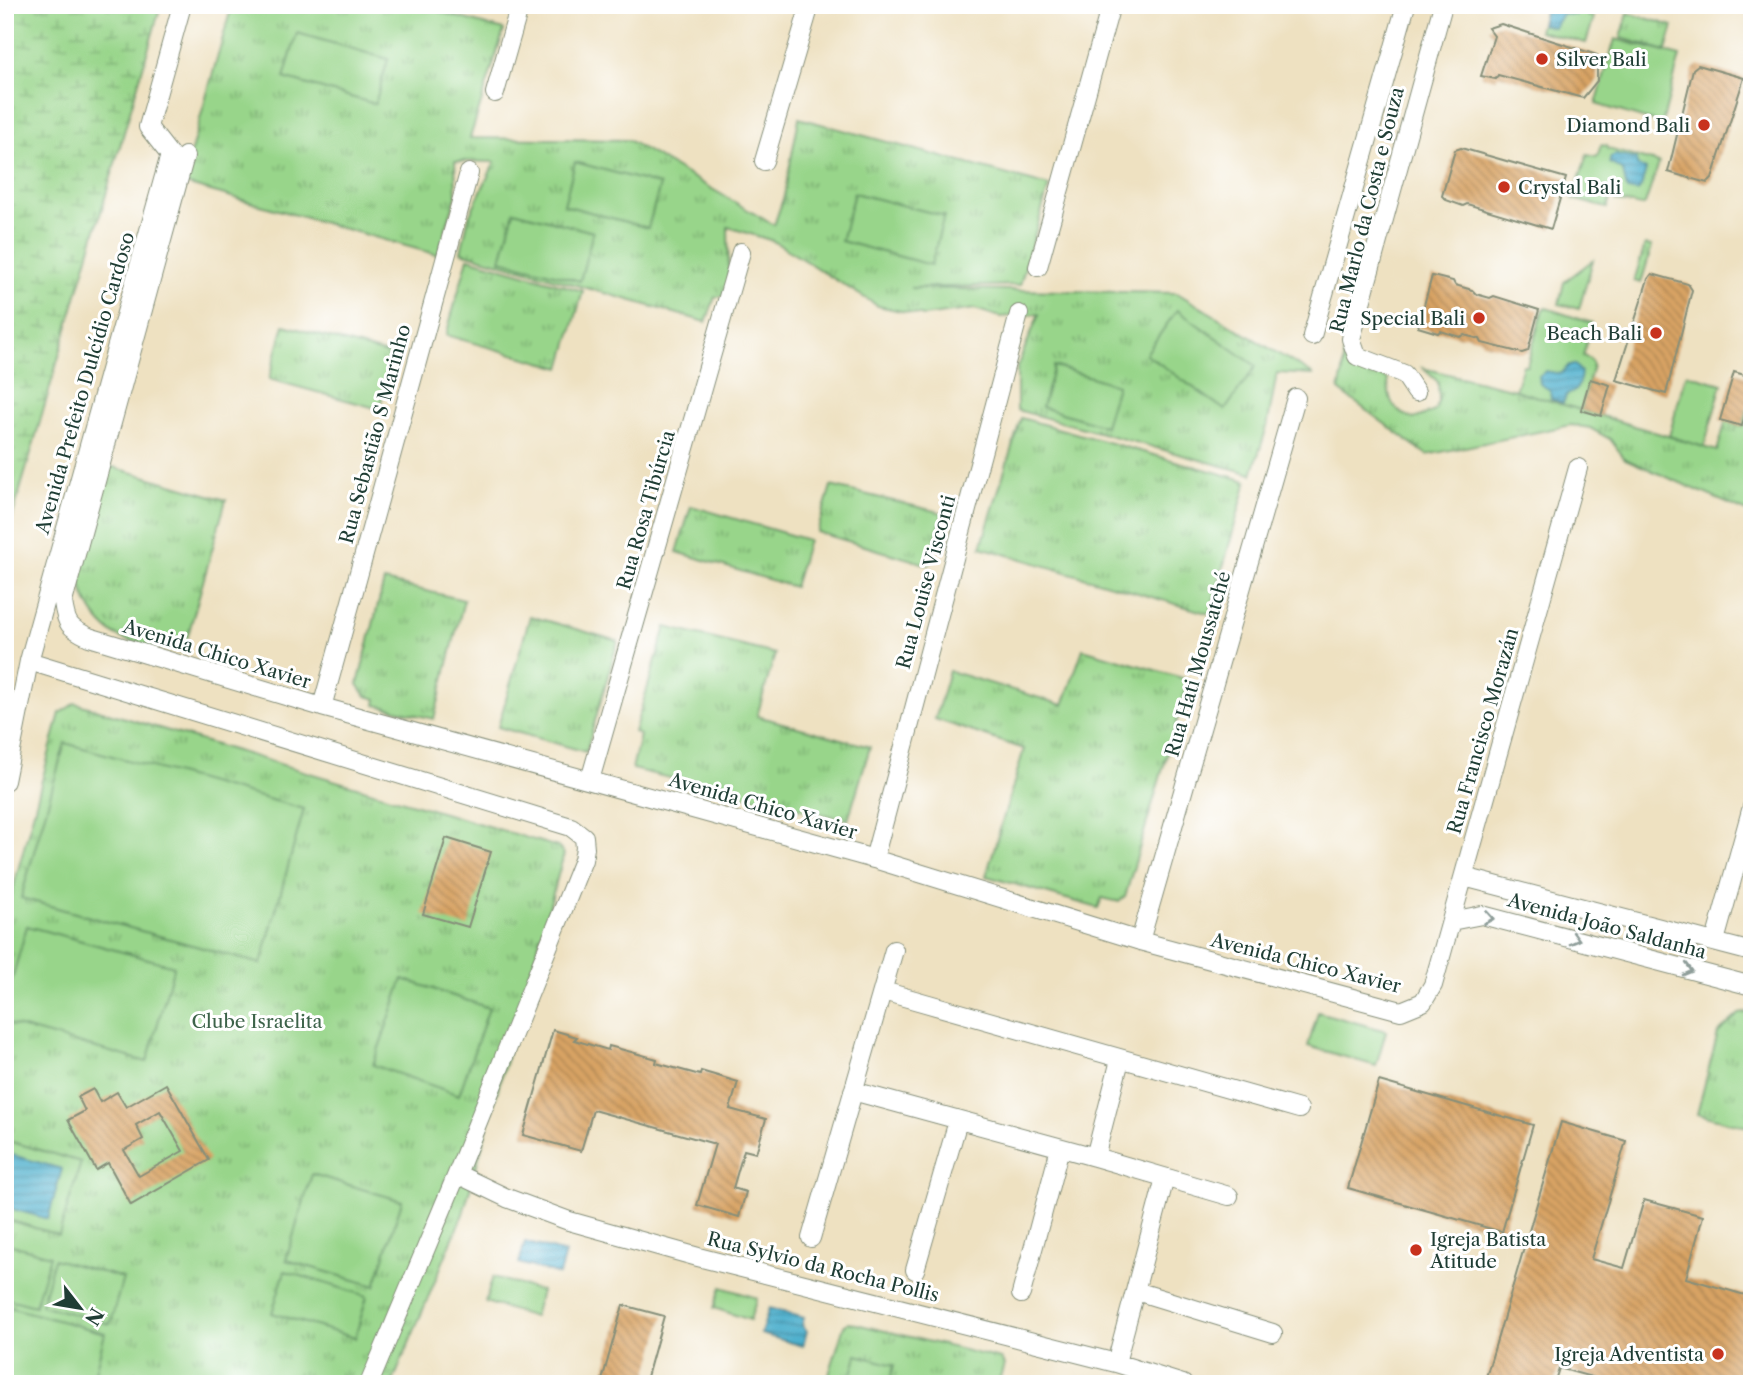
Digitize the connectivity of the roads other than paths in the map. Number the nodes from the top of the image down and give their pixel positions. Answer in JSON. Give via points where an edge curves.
{"nodes":[{"id":1,"x":182,"y":5,"type":"edge"},
{"id":2,"x":520,"y":5,"type":"edge"},
{"id":3,"x":810,"y":5,"type":"edge"},
{"id":4,"x":1111,"y":5,"type":"edge"},
{"id":5,"x":1406,"y":5,"type":"edge"},
{"id":6,"x":1443,"y":5,"type":"edge"},
{"id":7,"x":495,"y":93,"type":"dead end"},
{"id":8,"x":185,"y":156,"type":"dead end"},
{"id":9,"x":764,"y":162,"type":"dead end"},
{"id":10,"x":469,"y":173,"type":"dead end"},
{"id":11,"x":741,"y":252,"type":"dead end"},
{"id":12,"x":1038,"y":267,"type":"dead end"},
{"id":13,"x":1019,"y":314,"type":"dead end"},
{"id":14,"x":1312,"y":336,"type":"dead end"},
{"id":15,"x":1416,"y":391,"type":"dead end"},
{"id":16,"x":1296,"y":398,"type":"dead end"},
{"id":17,"x":1578,"y":468,"type":"dead end"},
{"id":18,"x":89,"y":638,"type":"joint"},
{"id":19,"x":29,"y":661,"type":"junction"},
{"id":20,"x":322,"y":707,"type":"junction"},
{"id":21,"x":590,"y":780,"type":"junction"},
{"id":22,"x":5,"y":781,"type":"edge"},
{"id":23,"x":1752,"y":807,"type":"edge"},
{"id":24,"x":874,"y":859,"type":"junction"},
{"id":25,"x":1464,"y":877,"type":"junction"},
{"id":26,"x":1451,"y":921,"type":"junction"},
{"id":27,"x":1140,"y":941,"type":"junction"},
{"id":28,"x":1715,"y":941,"type":"junction"},
{"id":29,"x":894,"y":950,"type":"dead end"},
{"id":30,"x":1752,"y":952,"type":"edge"},
{"id":31,"x":1752,"y":986,"type":"edge"},
{"id":32,"x":883,"y":991,"type":"junction"},
{"id":33,"x":1423,"y":1002,"type":"joint"},
{"id":34,"x":1120,"y":1060,"type":"junction"},
{"id":35,"x":853,"y":1091,"type":"junction"},
{"id":36,"x":1299,"y":1109,"type":"dead end"},
{"id":37,"x":958,"y":1121,"type":"junction"},
{"id":38,"x":1060,"y":1148,"type":"junction"},
{"id":39,"x":1095,"y":1157,"type":"junction"},
{"id":40,"x":457,"y":1174,"type":"junction"},
{"id":41,"x":1166,"y":1178,"type":"junction"},
{"id":42,"x":1229,"y":1196,"type":"dead end"},
{"id":43,"x":811,"y":1238,"type":"dead end"},
{"id":44,"x":915,"y":1270,"type":"dead end"},
{"id":45,"x":1136,"y":1291,"type":"junction"},
{"id":46,"x":1021,"y":1294,"type":"dead end"},
{"id":47,"x":1273,"y":1333,"type":"dead end"},
{"id":48,"x":1116,"y":1363,"type":"junction"},
{"id":49,"x":369,"y":1384,"type":"edge"},
{"id":50,"x":1183,"y":1384,"type":"edge"}],
"edges":[{"from":1,"to":19,"type":"street","name":"Avenida Prefeito Dulcídio Cardoso","via":[[148,127],[170,155]]},
{"from":2,"to":7,"type":"street"},
{"from":3,"to":9,"type":"street"},
{"from":4,"to":12,"type":"street"},
{"from":5,"to":14,"type":"street","name":"Rua Marlo da Costa e Souza"},
{"from":6,"to":15,"type":"street","name":"Rua Marlo da Costa e Souza","via":[[1351,339],[1357,356],[1404,374]]},
{"from":8,"to":18,"type":"street","name":"Avenida Prefeito Dulcídio Cardoso","via":[[63,602],[66,620]]},
{"from":10,"to":20,"type":"street","name":"Rua Sebastião S Marinho"},
{"from":11,"to":21,"type":"street","name":"Rua Rosa Tibúrcia"},
{"from":13,"to":24,"type":"street","name":"Rua Louise Visconti"},
{"from":16,"to":27,"type":"street","name":"Rua Hati Moussatché"},
{"from":17,"to":25,"type":"street","name":"Rua Francisco Morazán"},
{"from":18,"to":20,"type":"street","name":"Avenida Chico Xavier"},
{"from":19,"to":22,"type":"street","name":"Avenida Prefeito Dulcídio Cardoso"},
{"from":19,"to":40,"type":"street","via":[[571,827],[584,837],[583,860]]},
{"from":20,"to":21,"type":"street","name":"Avenida Chico Xavier"},
{"from":21,"to":24,"type":"street","name":"Avenida Chico Xavier"},
{"from":23,"to":28,"type":"street"},
{"from":24,"to":27,"type":"street","name":"Avenida Chico Xavier"},
{"from":25,"to":26,"type":"street","name":"Rua Francisco Morazán"},
{"from":25,"to":28,"type":"street","name":"Avenida João Saldanha"},
{"from":26,"to":31,"type":"street","name":"Avenida João Saldanha","one_way":true,"via":[[1482,915]]},
{"from":26,"to":33,"type":"street","name":"Rua Francisco Morazán","via":[[1433,985]]},
{"from":27,"to":33,"type":"street","name":"Avenida Chico Xavier","via":[[1401,1011]]},
{"from":28,"to":30,"type":"street","name":"Avenida João Saldanha"},
{"from":29,"to":32,"type":"street"},
{"from":32,"to":34,"type":"street"},
{"from":32,"to":35,"type":"street"},
{"from":34,"to":36,"type":"street"},
{"from":34,"to":39,"type":"street"},
{"from":35,"to":37,"type":"street"},
{"from":35,"to":43,"type":"street"},
{"from":37,"to":38,"type":"street"},
{"from":37,"to":44,"type":"street"},
{"from":38,"to":39,"type":"street"},
{"from":38,"to":46,"type":"street"},
{"from":39,"to":41,"type":"street"},
{"from":40,"to":48,"type":"street","name":"Rua Sylvio da Rocha Pollis","via":[[569,1221]]},
{"from":40,"to":49,"type":"street"},
{"from":41,"to":42,"type":"street"},
{"from":41,"to":45,"type":"street"},
{"from":45,"to":47,"type":"street"},
{"from":45,"to":48,"type":"street"},
{"from":48,"to":50,"type":"street","name":"Rua Sylvio da Rocha Pollis"}]}
